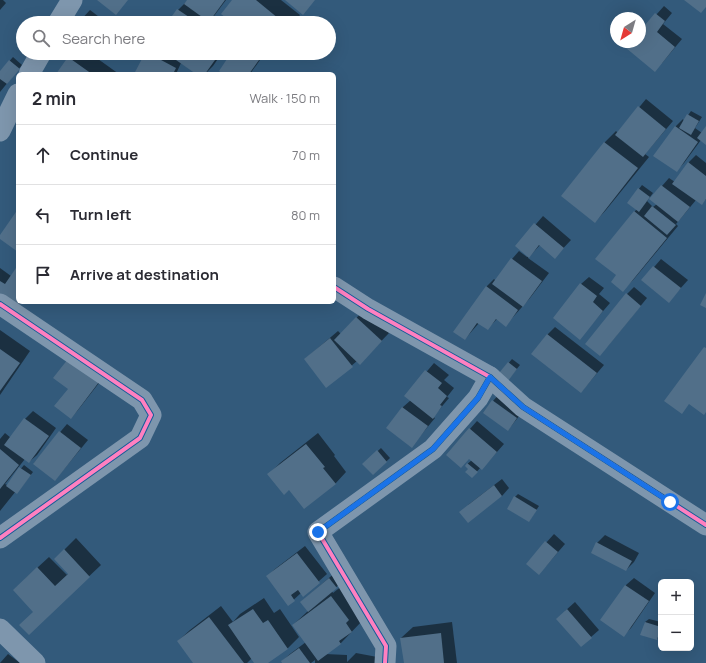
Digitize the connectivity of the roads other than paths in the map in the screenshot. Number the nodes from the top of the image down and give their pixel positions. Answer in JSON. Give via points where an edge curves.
{"nodes":[{"id":1,"x":72,"y":0,"type":"edge"},
{"id":2,"x":62,"y":16,"type":"edge"},
{"id":3,"x":37,"y":60,"type":"edge"},
{"id":4,"x":30,"y":72,"type":"edge"},
{"id":5,"x":16,"y":98,"type":"edge"},
{"id":6,"x":0,"y":131,"type":"edge"},
{"id":7,"x":336,"y":288,"type":"edge"},
{"id":8,"x":0,"y":304,"type":"edge"},
{"id":9,"x":490,"y":377,"type":"junction"},
{"id":10,"x":706,"y":525,"type":"edge"},
{"id":11,"x":0,"y":538,"type":"edge"},
{"id":12,"x":0,"y":629,"type":"edge"},
{"id":13,"x":35,"y":663,"type":"edge"},
{"id":14,"x":385,"y":663,"type":"edge"}],
"edges":[{"from":1,"to":2,"type":"street"},
{"from":3,"to":4,"type":"street"},
{"from":5,"to":6,"type":"street"},
{"from":7,"to":9,"type":"street"},
{"from":8,"to":11,"type":"street","via":[[142,400],[151,415],[140,438]]},
{"from":9,"to":10,"type":"street","via":[[523,407]]},
{"from":9,"to":14,"type":"street","via":[[478,398],[433,449],[318,532],[386,646]]},
{"from":12,"to":13,"type":"street"}]}
